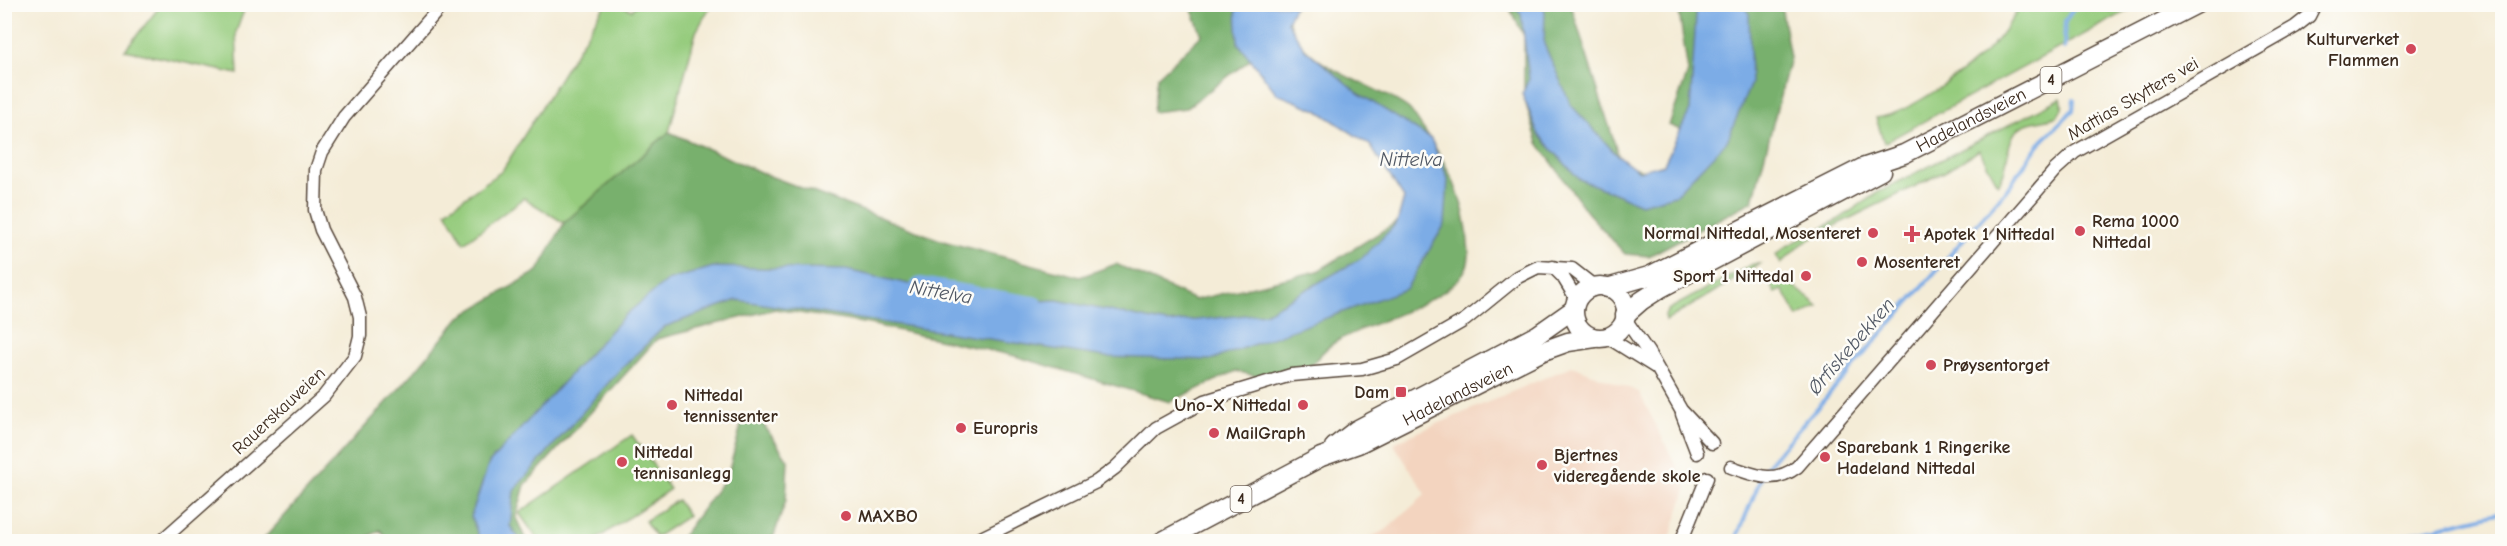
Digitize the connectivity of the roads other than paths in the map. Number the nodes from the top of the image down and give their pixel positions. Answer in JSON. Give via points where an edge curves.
{"nodes":[{"id":1,"x":443,"y":4,"type":"edge"},
{"id":2,"x":2197,"y":4,"type":"edge"},
{"id":3,"x":2315,"y":4,"type":"edge"},
{"id":4,"x":1904,"y":154,"type":"junction"},
{"id":5,"x":1553,"y":267,"type":"junction"},
{"id":6,"x":1601,"y":287,"type":"junction"},
{"id":7,"x":1576,"y":305,"type":"junction"},
{"id":8,"x":1625,"y":317,"type":"junction"},
{"id":9,"x":1601,"y":337,"type":"junction"},
{"id":10,"x":1655,"y":367,"type":"junction"},
{"id":11,"x":1681,"y":410,"type":"junction"},
{"id":12,"x":1712,"y":443,"type":"dead end"},
{"id":13,"x":1697,"y":453,"type":"dead end"},
{"id":14,"x":1321,"y":457,"type":"junction"},
{"id":15,"x":1731,"y":466,"type":"dead end"},
{"id":16,"x":1707,"y":478,"type":"dead end"},
{"id":17,"x":160,"y":542,"type":"edge"},
{"id":18,"x":973,"y":542,"type":"edge"},
{"id":19,"x":1161,"y":542,"type":"edge"},
{"id":20,"x":1681,"y":542,"type":"edge"}],
"edges":[{"from":1,"to":17,"type":"street","name":"Rauerskauveien","via":[[344,117],[322,152],[316,170],[318,220],[355,297],[360,317],[355,356],[324,396]]},
{"from":2,"to":4,"type":"highway","name":"Hadelandsveien","number":"4"},
{"from":3,"to":15,"type":"street","name":"Mattias Skytters vei","via":[[2309,16],[2295,27],[2075,152],[1792,471],[1773,478],[1751,475]]},
{"from":4,"to":6,"type":"highway","name":"Hadelandsveien","number":"4","via":[[1862,168],[1649,276]]},
{"from":4,"to":8,"type":"highway","name":"Hadelandsveien","number":"4","via":[[1871,177],[1649,295]]},
{"from":5,"to":6,"type":"street","via":[[1572,269]]},
{"from":5,"to":7,"type":"street","via":[[1563,277]]},
{"from":5,"to":18,"type":"street","via":[[1538,267],[1525,273],[1466,320],[1397,359],[1362,369],[1291,375],[1192,408],[1156,428],[1096,482]]},
{"from":6,"to":7,"type":"highway","number":"4","via":[[1587,290]]},
{"from":6,"to":8,"type":"highway","via":[[1620,296]]},
{"from":7,"to":9,"type":"highway","via":[[1575,320],[1581,330]]},
{"from":7,"to":14,"type":"highway","name":"Hadelandsveien","number":"4","via":[[1537,335],[1356,430]]},
{"from":8,"to":9,"type":"highway","number":"4","via":[[1616,332]]},
{"from":8,"to":10,"type":"street"},
{"from":9,"to":10,"type":"street"},
{"from":9,"to":14,"type":"highway","name":"Hadelandsveien","number":"4","via":[[1543,351],[1358,444]]},
{"from":10,"to":11,"type":"street"},
{"from":11,"to":12,"type":"street"},
{"from":11,"to":13,"type":"street"},
{"from":14,"to":19,"type":"highway","name":"Hadelandsveien","number":"4"},
{"from":16,"to":20,"type":"street"}]}
